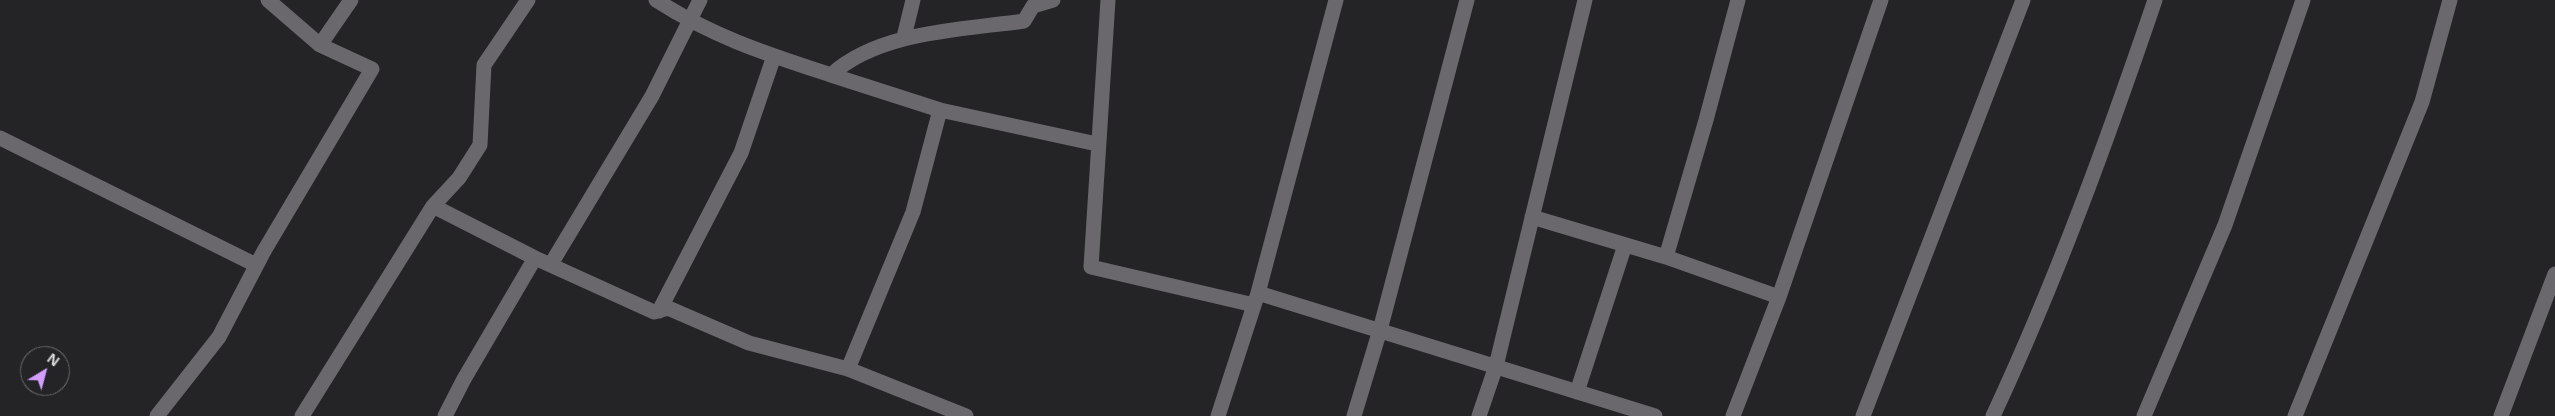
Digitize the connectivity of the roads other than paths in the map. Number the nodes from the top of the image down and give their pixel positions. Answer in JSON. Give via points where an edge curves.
{"nodes":[{"id":1,"x":268,"y":0,"type":"edge"},
{"id":2,"x":351,"y":0,"type":"edge"},
{"id":3,"x":528,"y":0,"type":"edge"},
{"id":4,"x":656,"y":0,"type":"edge"},
{"id":5,"x":700,"y":0,"type":"edge"},
{"id":6,"x":913,"y":0,"type":"edge"},
{"id":7,"x":1053,"y":0,"type":"edge"},
{"id":8,"x":1108,"y":0,"type":"edge"},
{"id":9,"x":1336,"y":0,"type":"edge"},
{"id":10,"x":1467,"y":0,"type":"edge"},
{"id":11,"x":1585,"y":0,"type":"edge"},
{"id":12,"x":1738,"y":0,"type":"edge"},
{"id":13,"x":1881,"y":0,"type":"edge"},
{"id":14,"x":2023,"y":0,"type":"edge"},
{"id":15,"x":2155,"y":0,"type":"edge"},
{"id":16,"x":2303,"y":0,"type":"edge"},
{"id":17,"x":2450,"y":0,"type":"edge"},
{"id":18,"x":690,"y":22,"type":"junction"},
{"id":19,"x":904,"y":37,"type":"junction"},
{"id":20,"x":320,"y":45,"type":"junction"},
{"id":21,"x":774,"y":56,"type":"junction"},
{"id":22,"x":831,"y":75,"type":"junction"},
{"id":23,"x":940,"y":110,"type":"junction"},
{"id":24,"x":0,"y":138,"type":"edge"},
{"id":25,"x":1097,"y":144,"type":"junction"},
{"id":26,"x":433,"y":206,"type":"junction"},
{"id":27,"x":1532,"y":217,"type":"junction"},
{"id":28,"x":1625,"y":245,"type":"junction"},
{"id":29,"x":1666,"y":257,"type":"junction"},
{"id":30,"x":535,"y":258,"type":"junction"},
{"id":31,"x":551,"y":264,"type":"junction"},
{"id":32,"x":256,"y":265,"type":"junction"},
{"id":33,"x":2555,"y":274,"type":"edge"},
{"id":34,"x":1778,"y":297,"type":"junction"},
{"id":35,"x":1256,"y":299,"type":"junction"},
{"id":36,"x":659,"y":311,"type":"junction"},
{"id":37,"x":1380,"y":330,"type":"junction"},
{"id":38,"x":1496,"y":366,"type":"junction"},
{"id":39,"x":848,"y":369,"type":"junction"},
{"id":40,"x":1577,"y":392,"type":"junction"},
{"id":41,"x":1609,"y":409,"type":"edge"},
{"id":42,"x":943,"y":412,"type":"edge"},
{"id":43,"x":157,"y":416,"type":"edge"},
{"id":44,"x":302,"y":416,"type":"edge"},
{"id":45,"x":445,"y":416,"type":"edge"},
{"id":46,"x":966,"y":416,"type":"edge"},
{"id":47,"x":1218,"y":416,"type":"edge"},
{"id":48,"x":1354,"y":416,"type":"edge"},
{"id":49,"x":1479,"y":416,"type":"edge"},
{"id":50,"x":1655,"y":416,"type":"edge"},
{"id":51,"x":1733,"y":416,"type":"edge"},
{"id":52,"x":1863,"y":416,"type":"edge"},
{"id":53,"x":1993,"y":416,"type":"edge"},
{"id":54,"x":2144,"y":416,"type":"edge"},
{"id":55,"x":2295,"y":416,"type":"edge"},
{"id":56,"x":2501,"y":416,"type":"edge"}],
"edges":[{"from":1,"to":20,"type":"street"},
{"from":2,"to":20,"type":"street"},
{"from":3,"to":26,"type":"street","via":[[484,65],[480,145],[459,178]]},
{"from":4,"to":18,"type":"street"},
{"from":5,"to":18,"type":"street"},
{"from":6,"to":19,"type":"street"},
{"from":7,"to":19,"type":"street","via":[[1033,6],[1024,21]]},
{"from":8,"to":25,"type":"street"},
{"from":9,"to":35,"type":"street"},
{"from":10,"to":37,"type":"street"},
{"from":11,"to":27,"type":"street"},
{"from":12,"to":29,"type":"street"},
{"from":13,"to":34,"type":"street"},
{"from":14,"to":52,"type":"street"},
{"from":15,"to":53,"type":"street","via":[[2109,137],[2033,330]]},
{"from":16,"to":54,"type":"street","via":[[2225,225]]},
{"from":17,"to":55,"type":"street","via":[[2422,102]]},
{"from":18,"to":21,"type":"street"},
{"from":18,"to":31,"type":"street","via":[[652,96]]},
{"from":19,"to":22,"type":"street","via":[[844,63]]},
{"from":20,"to":32,"type":"street","via":[[372,69]]},
{"from":21,"to":22,"type":"street"},
{"from":21,"to":36,"type":"street","via":[[741,153]]},
{"from":22,"to":23,"type":"street"},
{"from":23,"to":25,"type":"street"},
{"from":23,"to":39,"type":"street","via":[[912,212]]},
{"from":24,"to":32,"type":"street"},
{"from":25,"to":35,"type":"street","via":[[1091,267]]},
{"from":26,"to":30,"type":"street"},
{"from":26,"to":44,"type":"street"},
{"from":27,"to":28,"type":"street"},
{"from":27,"to":38,"type":"street"},
{"from":28,"to":29,"type":"street"},
{"from":28,"to":40,"type":"street"},
{"from":29,"to":34,"type":"street"},
{"from":30,"to":31,"type":"street"},
{"from":30,"to":45,"type":"street"},
{"from":31,"to":36,"type":"street","via":[[654,312]]},
{"from":32,"to":43,"type":"street","via":[[219,337]]},
{"from":33,"to":56,"type":"street"},
{"from":34,"to":51,"type":"street"},
{"from":35,"to":37,"type":"street"},
{"from":35,"to":47,"type":"street"},
{"from":36,"to":39,"type":"street","via":[[668,308],[748,343]]},
{"from":37,"to":38,"type":"street"},
{"from":37,"to":48,"type":"street"},
{"from":38,"to":40,"type":"street"},
{"from":38,"to":49,"type":"street"},
{"from":39,"to":42,"type":"street"},
{"from":40,"to":41,"type":"street"},
{"from":41,"to":50,"type":"street"},
{"from":42,"to":46,"type":"street"}]}
